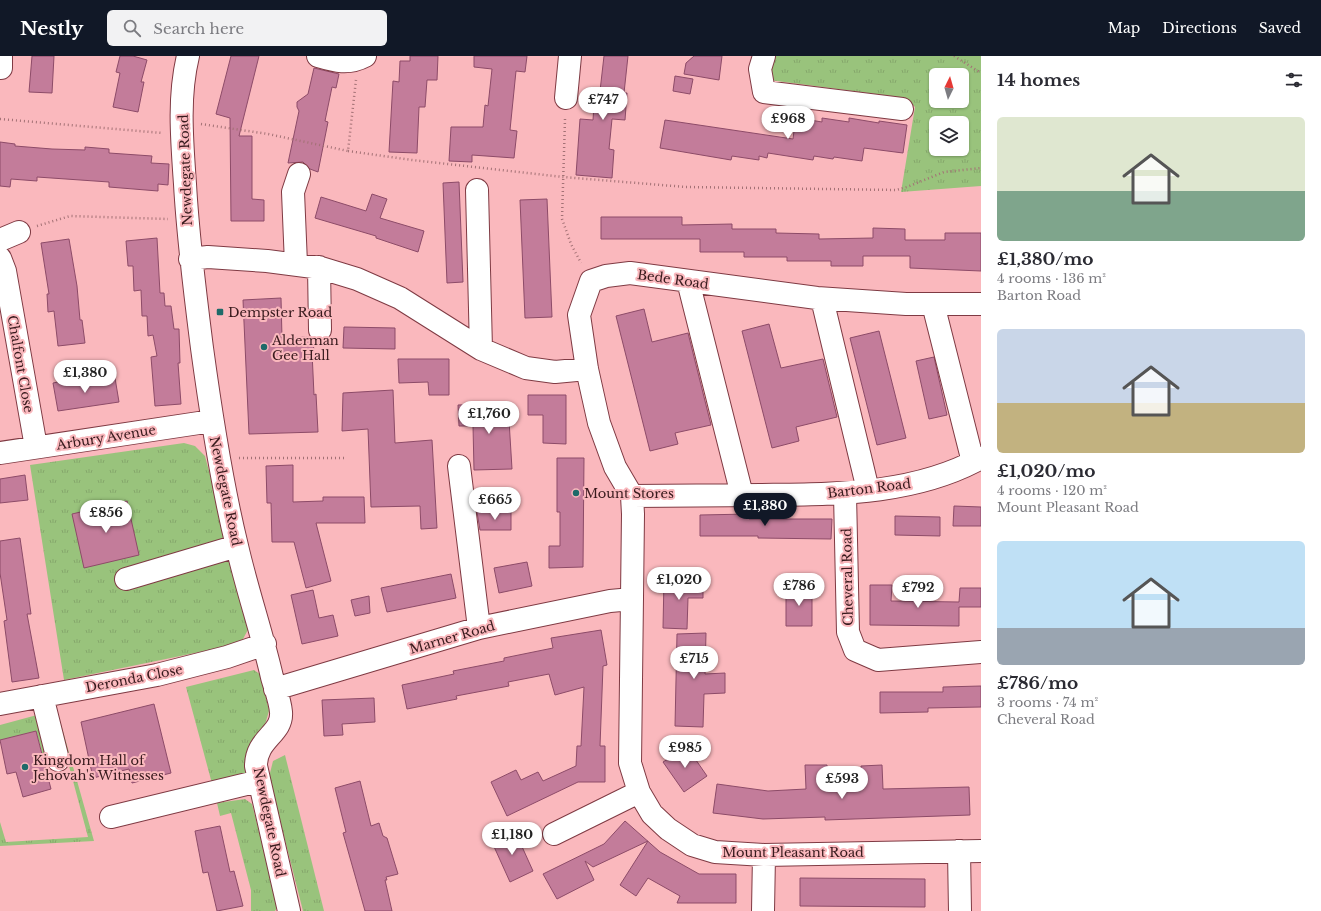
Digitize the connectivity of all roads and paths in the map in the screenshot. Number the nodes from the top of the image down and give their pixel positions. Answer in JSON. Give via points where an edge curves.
{"nodes":[{"id":1,"x":188,"y":56,"type":"edge"},
{"id":2,"x":318,"y":56,"type":"edge"},
{"id":3,"x":570,"y":56,"type":"edge"},
{"id":4,"x":764,"y":56,"type":"edge"},
{"id":5,"x":954,"y":56,"type":"edge"},
{"id":6,"x":359,"y":59,"type":"edge"},
{"id":7,"x":981,"y":73,"type":"edge"},
{"id":8,"x":566,"y":98,"type":"joint"},
{"id":9,"x":902,"y":109,"type":"dead end"},
{"id":10,"x":0,"y":119,"type":"edge"},
{"id":11,"x":183,"y":128,"type":"junction"},
{"id":12,"x":348,"y":151,"type":"junction"},
{"id":13,"x":981,"y":168,"type":"edge"},
{"id":14,"x":299,"y":174,"type":"dead end"},
{"id":15,"x":563,"y":177,"type":"junction"},
{"id":16,"x":477,"y":190,"type":"dead end"},
{"id":17,"x":187,"y":220,"type":"junction"},
{"id":18,"x":10,"y":236,"type":"edge"},
{"id":19,"x":0,"y":258,"type":"edge"},
{"id":20,"x":190,"y":259,"type":"junction"},
{"id":21,"x":296,"y":264,"type":"junction"},
{"id":22,"x":319,"y":267,"type":"junction"},
{"id":23,"x":591,"y":281,"type":"junction"},
{"id":24,"x":688,"y":281,"type":"junction"},
{"id":25,"x":822,"y":299,"type":"junction"},
{"id":26,"x":933,"y":304,"type":"junction"},
{"id":27,"x":981,"y":304,"type":"edge"},
{"id":28,"x":320,"y":330,"type":"dead end"},
{"id":29,"x":481,"y":349,"type":"junction"},
{"id":30,"x":587,"y":369,"type":"junction"},
{"id":31,"x":212,"y":421,"type":"junction"},
{"id":32,"x":36,"y":447,"type":"junction"},
{"id":33,"x":0,"y":453,"type":"edge"},
{"id":34,"x":219,"y":458,"type":"junction"},
{"id":35,"x":346,"y":458,"type":"dead end"},
{"id":36,"x":977,"y":460,"type":"edge"},
{"id":37,"x":459,"y":466,"type":"dead end"},
{"id":38,"x":868,"y":490,"type":"junction"},
{"id":39,"x":845,"y":494,"type":"junction"},
{"id":40,"x":742,"y":495,"type":"junction"},
{"id":41,"x":632,"y":496,"type":"junction"},
{"id":42,"x":237,"y":546,"type":"junction"},
{"id":43,"x":126,"y":579,"type":"dead end"},
{"id":44,"x":632,"y":599,"type":"junction"},
{"id":45,"x":478,"y":628,"type":"junction"},
{"id":46,"x":265,"y":644,"type":"junction"},
{"id":47,"x":981,"y":652,"type":"edge"},
{"id":48,"x":275,"y":689,"type":"junction"},
{"id":49,"x":42,"y":696,"type":"junction"},
{"id":50,"x":0,"y":704,"type":"edge"},
{"id":51,"x":58,"y":760,"type":"dead end"},
{"id":52,"x":259,"y":781,"type":"junction"},
{"id":53,"x":638,"y":792,"type":"junction"},
{"id":54,"x":111,"y":817,"type":"dead end"},
{"id":55,"x":554,"y":834,"type":"dead end"},
{"id":56,"x":959,"y":851,"type":"junction"},
{"id":57,"x":981,"y":851,"type":"edge"},
{"id":58,"x":764,"y":854,"type":"junction"},
{"id":59,"x":290,"y":911,"type":"edge"},
{"id":60,"x":763,"y":911,"type":"edge"},
{"id":61,"x":960,"y":911,"type":"edge"}],
"edges":[{"from":1,"to":11,"type":"street","name":"Newdegate Road","via":[[182,92]]},
{"from":2,"to":6,"type":"street","via":[[336,61]]},
{"from":3,"to":8,"type":"street"},
{"from":4,"to":9,"type":"street","via":[[760,69],[764,92]]},
{"from":5,"to":7,"type":"path"},
{"from":6,"to":12,"type":"path"},
{"from":8,"to":15,"type":"path"},
{"from":10,"to":11,"type":"path"},
{"from":11,"to":12,"type":"path","via":[[268,134]]},
{"from":11,"to":17,"type":"street","name":"Newdegate Road"},
{"from":12,"to":15,"type":"path"},
{"from":13,"to":15,"type":"path","via":[[944,172],[896,190],[686,187]]},
{"from":14,"to":21,"type":"street","via":[[293,192]]},
{"from":15,"to":23,"type":"path","via":[[562,219],[570,244]]},
{"from":16,"to":29,"type":"street"},
{"from":17,"to":18,"type":"path","via":[[70,216]]},
{"from":17,"to":20,"type":"street","name":"Newdegate Road"},
{"from":19,"to":32,"type":"street","name":"Chalfont Close","via":[[5,271]]},
{"from":20,"to":21,"type":"street","via":[[208,257]]},
{"from":20,"to":31,"type":"street","name":"Newdegate Road"},
{"from":21,"to":22,"type":"street"},
{"from":22,"to":28,"type":"street"},
{"from":22,"to":29,"type":"street","via":[[357,279],[400,298]]},
{"from":23,"to":24,"type":"street","name":"Bede Road","via":[[630,273]]},
{"from":23,"to":30,"type":"street","via":[[579,315]]},
{"from":24,"to":25,"type":"street","name":"Bede Road"},
{"from":24,"to":40,"type":"street"},
{"from":25,"to":26,"type":"street","name":"Bede Road"},
{"from":25,"to":38,"type":"street"},
{"from":26,"to":27,"type":"street","name":"Bede Road"},
{"from":26,"to":36,"type":"street"},
{"from":29,"to":30,"type":"street","via":[[526,368],[555,372]]},
{"from":30,"to":41,"type":"street","via":[[600,423],[615,468]]},
{"from":31,"to":32,"type":"street","name":"Arbury Avenue"},
{"from":31,"to":34,"type":"street","name":"Newdegate Road"},
{"from":32,"to":33,"type":"street","name":"Arbury Avenue"},
{"from":34,"to":35,"type":"path"},
{"from":34,"to":42,"type":"street","name":"Newdegate Road"},
{"from":36,"to":38,"type":"street","name":"Barton Road","via":[[958,470],[920,482]]},
{"from":37,"to":45,"type":"street"},
{"from":38,"to":39,"type":"street","name":"Barton Road"},
{"from":39,"to":40,"type":"street","name":"Barton Road"},
{"from":39,"to":47,"type":"street","name":"Cheveral Road","via":[[848,632],[855,650],[878,660]]},
{"from":40,"to":41,"type":"street","name":"Barton Road"},
{"from":41,"to":44,"type":"street","name":"Mount Pleasant Road"},
{"from":42,"to":43,"type":"street"},
{"from":42,"to":46,"type":"street","name":"Newdegate Road"},
{"from":44,"to":45,"type":"street","name":"Marner Road","via":[[610,601]]},
{"from":44,"to":53,"type":"street","name":"Mount Pleasant Road","via":[[630,763]]},
{"from":45,"to":48,"type":"street","name":"Marner Road"},
{"from":46,"to":48,"type":"street","name":"Newdegate Road"},
{"from":46,"to":49,"type":"street","name":"Deronda Close","via":[[227,657],[157,675]]},
{"from":48,"to":52,"type":"street","name":"Newdegate Road","via":[[282,716],[278,726],[257,753]]},
{"from":49,"to":50,"type":"street","name":"Deronda Close"},
{"from":49,"to":51,"type":"street"},
{"from":52,"to":54,"type":"street"},
{"from":52,"to":59,"type":"street","name":"Newdegate Road"},
{"from":53,"to":55,"type":"street"},
{"from":53,"to":58,"type":"street","name":"Mount Pleasant Road","via":[[652,814],[668,829],[692,845],[716,852]]},
{"from":56,"to":57,"type":"street","name":"Mount Pleasant Road"},
{"from":56,"to":58,"type":"street","name":"Mount Pleasant Road"},
{"from":56,"to":61,"type":"street"},
{"from":58,"to":60,"type":"street"}]}
